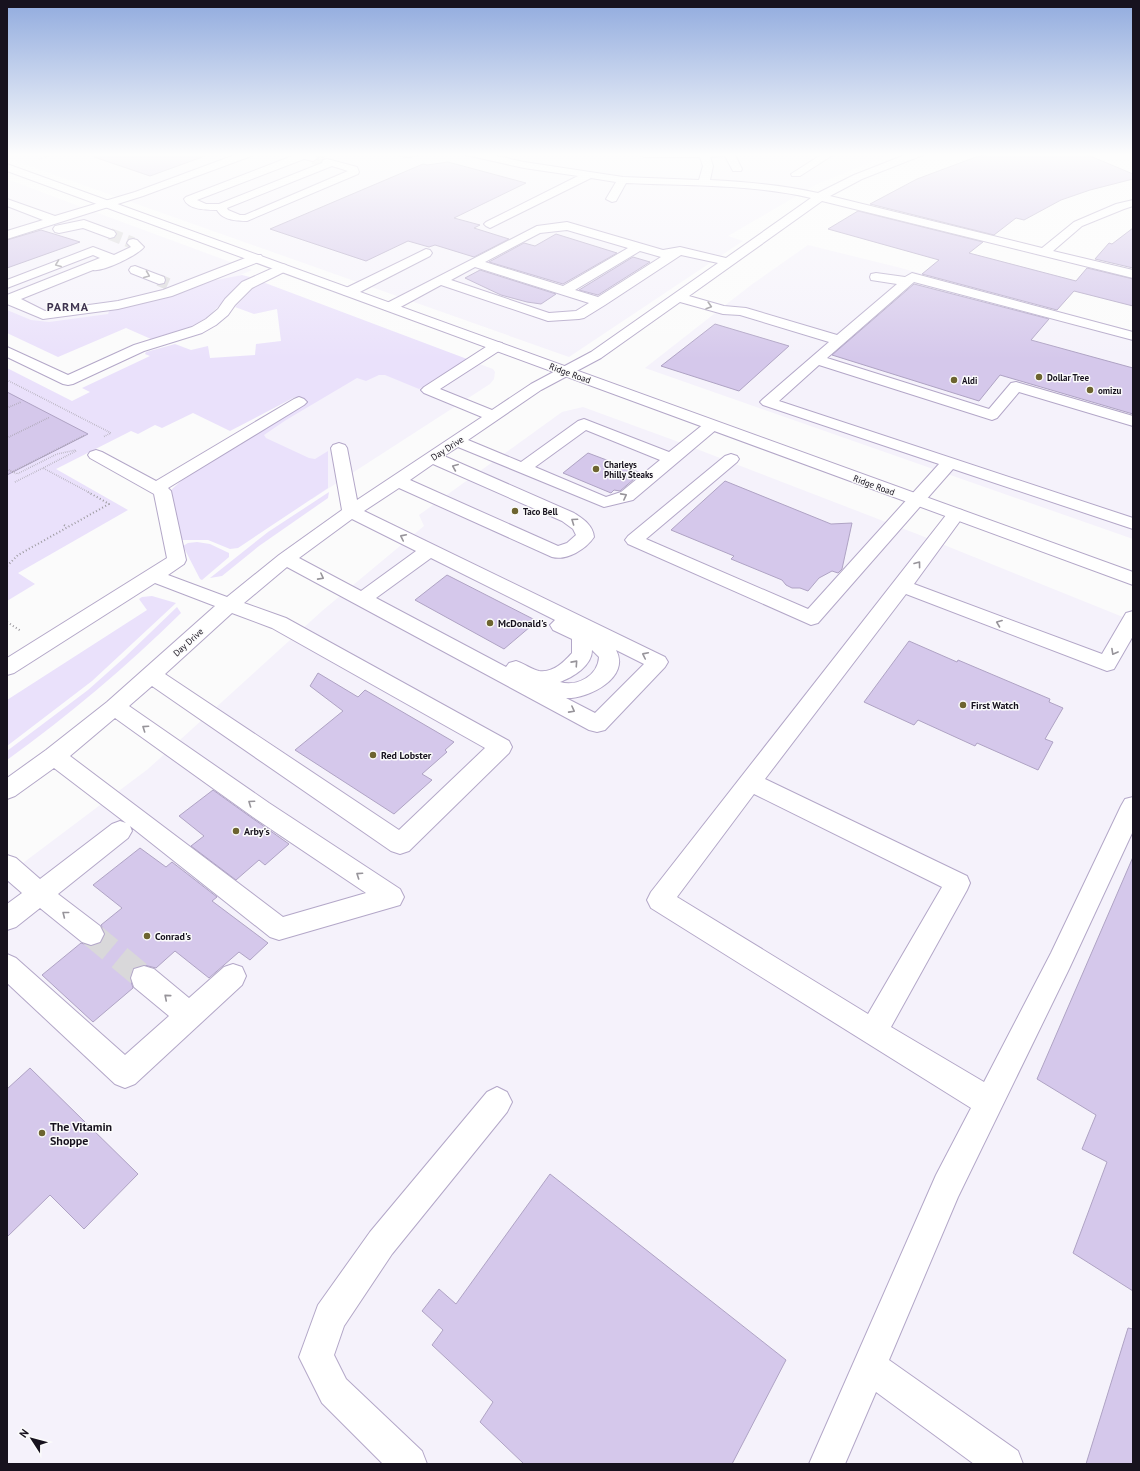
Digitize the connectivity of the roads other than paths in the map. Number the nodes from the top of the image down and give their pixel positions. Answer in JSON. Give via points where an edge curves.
{"nodes":[{"id":1,"x":49,"y":222,"type":"edge"},
{"id":2,"x":157,"y":222,"type":"edge"},
{"id":3,"x":495,"y":222,"type":"edge"},
{"id":4,"x":785,"y":222,"type":"edge"},
{"id":5,"x":920,"y":222,"type":"edge"},
{"id":6,"x":1083,"y":222,"type":"edge"},
{"id":7,"x":490,"y":224,"type":"dead end"},
{"id":8,"x":110,"y":234,"type":"tunnel mouth"},
{"id":9,"x":7,"y":235,"type":"edge"},
{"id":10,"x":20,"y":243,"type":"dead end"},
{"id":11,"x":133,"y":243,"type":"dead end"},
{"id":12,"x":638,"y":247,"type":"junction"},
{"id":13,"x":680,"y":251,"type":"junction"},
{"id":14,"x":1044,"y":252,"type":"junction"},
{"id":15,"x":426,"y":253,"type":"dead end"},
{"id":16,"x":257,"y":258,"type":"junction"},
{"id":17,"x":727,"y":262,"type":"junction"},
{"id":18,"x":474,"y":263,"type":"junction"},
{"id":19,"x":282,"y":268,"type":"junction"},
{"id":20,"x":135,"y":270,"type":"dead end"},
{"id":21,"x":1133,"y":274,"type":"edge"},
{"id":22,"x":876,"y":277,"type":"dead end"},
{"id":23,"x":441,"y":280,"type":"junction"},
{"id":24,"x":907,"y":281,"type":"junction"},
{"id":25,"x":7,"y":284,"type":"edge"},
{"id":26,"x":169,"y":284,"type":"junction"},
{"id":27,"x":690,"y":288,"type":"junction"},
{"id":28,"x":564,"y":291,"type":"junction"},
{"id":29,"x":349,"y":292,"type":"junction"},
{"id":30,"x":679,"y":297,"type":"junction"},
{"id":31,"x":10,"y":300,"type":"edge"},
{"id":32,"x":600,"y":302,"type":"junction"},
{"id":33,"x":390,"y":307,"type":"junction"},
{"id":34,"x":740,"y":311,"type":"junction"},
{"id":35,"x":1133,"y":336,"type":"edge"},
{"id":36,"x":838,"y":340,"type":"junction"},
{"id":37,"x":497,"y":346,"type":"junction"},
{"id":38,"x":7,"y":351,"type":"edge"},
{"id":39,"x":817,"y":360,"type":"junction"},
{"id":40,"x":566,"y":371,"type":"junction"},
{"id":41,"x":299,"y":402,"type":"dead end"},
{"id":42,"x":494,"y":416,"type":"junction"},
{"id":43,"x":1133,"y":421,"type":"edge"},
{"id":44,"x":711,"y":426,"type":"junction"},
{"id":45,"x":457,"y":441,"type":"junction"},
{"id":46,"x":97,"y":447,"type":"road end"},
{"id":47,"x":339,"y":448,"type":"dead end"},
{"id":48,"x":432,"y":457,"type":"junction"},
{"id":49,"x":671,"y":458,"type":"junction"},
{"id":50,"x":730,"y":459,"type":"dead end"},
{"id":51,"x":949,"y":463,"type":"junction"},
{"id":52,"x":524,"y":468,"type":"junction"},
{"id":53,"x":398,"y":481,"type":"junction"},
{"id":54,"x":156,"y":488,"type":"junction"},
{"id":55,"x":916,"y":500,"type":"junction"},
{"id":56,"x":351,"y":512,"type":"junction"},
{"id":57,"x":956,"y":514,"type":"junction"},
{"id":58,"x":1133,"y":524,"type":"edge"},
{"id":59,"x":430,"y":550,"type":"junction"},
{"id":60,"x":286,"y":559,"type":"junction"},
{"id":61,"x":457,"y":564,"type":"junction"},
{"id":62,"x":153,"y":576,"type":"junction"},
{"id":63,"x":1133,"y":579,"type":"edge"},
{"id":64,"x":902,"y":586,"type":"junction"},
{"id":65,"x":362,"y":599,"type":"junction"},
{"id":66,"x":230,"y":604,"type":"junction"},
{"id":67,"x":1133,"y":618,"type":"edge"},
{"id":68,"x":400,"y":619,"type":"junction"},
{"id":69,"x":582,"y":636,"type":"junction"},
{"id":70,"x":7,"y":668,"type":"edge"},
{"id":71,"x":151,"y":675,"type":"junction"},
{"id":72,"x":536,"y":679,"type":"junction"},
{"id":73,"x":115,"y":707,"type":"junction"},
{"id":74,"x":54,"y":756,"type":"junction"},
{"id":75,"x":750,"y":782,"type":"junction"},
{"id":76,"x":7,"y":790,"type":"edge"},
{"id":77,"x":1133,"y":806,"type":"edge"},
{"id":78,"x":120,"y":831,"type":"dead end"},
{"id":79,"x":7,"y":865,"type":"edge"},
{"id":80,"x":40,"y":894,"type":"junction"},
{"id":81,"x":7,"y":919,"type":"edge"},
{"id":82,"x":91,"y":934,"type":"tunnel mouth"},
{"id":83,"x":7,"y":966,"type":"edge"},
{"id":84,"x":233,"y":976,"type":"dead end"},
{"id":85,"x":144,"y":978,"type":"tunnel mouth"},
{"id":86,"x":189,"y":1016,"type":"junction"},
{"id":87,"x":873,"y":1032,"type":"junction"},
{"id":88,"x":497,"y":1102,"type":"dead end"},
{"id":89,"x":989,"y":1102,"type":"junction"},
{"id":90,"x":869,"y":1366,"type":"junction"},
{"id":91,"x":409,"y":1464,"type":"edge"},
{"id":92,"x":827,"y":1464,"type":"edge"},
{"id":93,"x":1005,"y":1464,"type":"edge"}],
"edges":[{"from":1,"to":9,"type":"street"},
{"from":2,"to":16,"type":"street","name":"Ridge Road"},
{"from":3,"to":7,"type":"street"},
{"from":4,"to":17,"type":"street","name":"Day Drive"},
{"from":5,"to":14,"type":"street"},
{"from":6,"to":14,"type":"street"},
{"from":8,"to":10,"type":"street","via":[[84,224],[52,231]]},
{"from":11,"to":31,"type":"street","via":[[138,247],[130,253]]},
{"from":12,"to":13,"type":"street","via":[[663,254]]},
{"from":12,"to":18,"type":"street","via":[[567,226],[537,230]]},
{"from":12,"to":28,"type":"street"},
{"from":13,"to":17,"type":"street"},
{"from":13,"to":32,"type":"street"},
{"from":14,"to":21,"type":"street"},
{"from":15,"to":29,"type":"street"},
{"from":16,"to":19,"type":"street","name":"Ridge Road"},
{"from":16,"to":26,"type":"street"},
{"from":17,"to":27,"type":"street","name":"Day Drive"},
{"from":18,"to":23,"type":"street"},
{"from":18,"to":28,"type":"street"},
{"from":19,"to":29,"type":"street","name":"Ridge Road"},
{"from":19,"to":38,"type":"street","via":[[247,285],[223,312],[196,330],[139,348],[68,381]]},
{"from":20,"to":26,"type":"street","one_way":true},
{"from":22,"to":24,"type":"street"},
{"from":23,"to":32,"type":"street","via":[[548,317],[579,315]]},
{"from":23,"to":33,"type":"street"},
{"from":24,"to":35,"type":"street","via":[[912,277]]},
{"from":24,"to":36,"type":"street"},
{"from":31,"to":25,"type":"street","one_way":true,"via":[[111,258],[94,251]]},
{"from":26,"to":31,"type":"street","via":[[142,300],[47,315]]},
{"from":27,"to":30,"type":"street","name":"Day Drive"},
{"from":27,"to":34,"type":"street","via":[[735,301]]},
{"from":28,"to":32,"type":"street"},
{"from":29,"to":33,"type":"street","name":"Ridge Road"},
{"from":30,"to":34,"type":"street","one_way":true,"via":[[723,310]]},
{"from":30,"to":40,"type":"street","name":"Day Drive","via":[[596,355]]},
{"from":33,"to":37,"type":"street","name":"Ridge Road"},
{"from":34,"to":36,"type":"street"},
{"from":36,"to":39,"type":"street"},
{"from":37,"to":40,"type":"street","name":"Ridge Road"},
{"from":37,"to":42,"type":"street","via":[[429,390]]},
{"from":39,"to":43,"type":"street","via":[[992,415],[1016,386]]},
{"from":39,"to":51,"type":"street","via":[[768,402]]},
{"from":40,"to":42,"type":"street","name":"Day Drive","via":[[536,387]]},
{"from":40,"to":44,"type":"street","name":"Ridge Road"},
{"from":41,"to":54,"type":"street"},
{"from":42,"to":45,"type":"street","name":"Day Drive"},
{"from":44,"to":49,"type":"street"},
{"from":44,"to":55,"type":"street","name":"Ridge Road"},
{"from":45,"to":48,"type":"street","name":"Day Drive"},
{"from":45,"to":52,"type":"street"},
{"from":46,"to":54,"type":"street"},
{"from":47,"to":56,"type":"street"},
{"from":48,"to":53,"type":"street","name":"Day Drive"},
{"from":53,"to":48,"type":"street","one_way":true,"via":[[558,553],[573,547],[585,537],[579,525],[568,517]]},
{"from":49,"to":52,"type":"street","via":[[584,424]]},
{"from":52,"to":49,"type":"street","one_way":true,"via":[[604,502],[627,496]]},
{"from":50,"to":55,"type":"street","via":[[634,540],[811,618]]},
{"from":51,"to":55,"type":"street"},
{"from":51,"to":58,"type":"street"},
{"from":53,"to":56,"type":"street","name":"Day Drive"},
{"from":54,"to":62,"type":"street","via":[[162,491],[177,560]]},
{"from":55,"to":57,"type":"street","name":"Ridge Road"},
{"from":59,"to":56,"type":"street","one_way":true},
{"from":56,"to":60,"type":"street","name":"Day Drive"},
{"from":57,"to":63,"type":"street","name":"Ridge Road"},
{"from":64,"to":57,"type":"street","one_way":true},
{"from":59,"to":61,"type":"street"},
{"from":59,"to":65,"type":"street"},
{"from":60,"to":65,"type":"street","one_way":true},
{"from":60,"to":66,"type":"street","name":"Day Drive"},
{"from":68,"to":61,"type":"street","one_way":true,"via":[[597,724],[658,662]]},
{"from":61,"to":69,"type":"street","via":[[462,576]]},
{"from":62,"to":66,"type":"street"},
{"from":62,"to":70,"type":"street"},
{"from":67,"to":64,"type":"street","one_way":true,"via":[[1107,664]]},
{"from":64,"to":75,"type":"street"},
{"from":65,"to":68,"type":"street"},
{"from":66,"to":71,"type":"street","name":"Day Drive"},
{"from":66,"to":71,"type":"street","via":[[279,623],[501,747],[400,844]]},
{"from":68,"to":72,"type":"street","via":[[434,624]]},
{"from":72,"to":69,"type":"street","one_way":true,"via":[[569,670],[582,655]]},
{"from":69,"to":72,"type":"street","via":[[600,645],[610,659],[607,668],[593,684],[584,689],[560,690]]},
{"from":71,"to":73,"type":"street","name":"Day Drive"},
{"from":73,"to":74,"type":"street","name":"Day Drive"},
{"from":74,"to":73,"type":"street","one_way":true,"via":[[279,928],[391,897],[261,810]]},
{"from":74,"to":76,"type":"street","name":"Day Drive"},
{"from":75,"to":87,"type":"street","via":[[660,900]]},
{"from":75,"to":87,"type":"street","via":[[958,883]]},
{"from":77,"to":89,"type":"street","via":[[1060,961]]},
{"from":78,"to":80,"type":"street"},
{"from":79,"to":80,"type":"street"},
{"from":80,"to":81,"type":"street"},
{"from":82,"to":80,"type":"street","one_way":true},
{"from":83,"to":86,"type":"street","via":[[125,1074]]},
{"from":84,"to":86,"type":"street"},
{"from":86,"to":85,"type":"street","one_way":true},
{"from":87,"to":89,"type":"street"},
{"from":88,"to":91,"type":"street","via":[[381,1243],[330,1317],[316,1357],[334,1391]]},
{"from":89,"to":90,"type":"street","via":[[947,1186]]},
{"from":90,"to":92,"type":"street"},
{"from":90,"to":93,"type":"street"}]}
